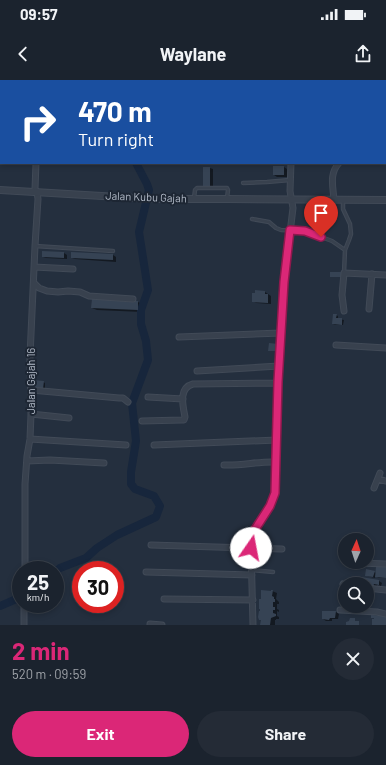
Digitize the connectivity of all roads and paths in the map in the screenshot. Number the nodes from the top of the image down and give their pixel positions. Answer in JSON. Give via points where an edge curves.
{"nodes":[{"id":1,"x":36,"y":164,"type":"edge"},
{"id":2,"x":291,"y":164,"type":"edge"},
{"id":3,"x":339,"y":164,"type":"edge"},
{"id":4,"x":290,"y":180,"type":"junction"},
{"id":5,"x":243,"y":183,"type":"dead end"},
{"id":6,"x":0,"y":190,"type":"edge"},
{"id":7,"x":36,"y":192,"type":"junction"},
{"id":8,"x":194,"y":199,"type":"junction"},
{"id":9,"x":227,"y":199,"type":"junction"},
{"id":10,"x":292,"y":200,"type":"junction"},
{"id":11,"x":334,"y":200,"type":"junction"},
{"id":12,"x":343,"y":200,"type":"junction"},
{"id":13,"x":386,"y":200,"type":"edge"},
{"id":14,"x":252,"y":218,"type":"dead end"},
{"id":15,"x":290,"y":230,"type":"junction"},
{"id":16,"x":34,"y":246,"type":"junction"},
{"id":17,"x":113,"y":250,"type":"dead end"},
{"id":18,"x":345,"y":250,"type":"junction"},
{"id":19,"x":34,"y":267,"type":"junction"},
{"id":20,"x":73,"y":269,"type":"dead end"},
{"id":21,"x":344,"y":273,"type":"junction"},
{"id":22,"x":372,"y":274,"type":"junction"},
{"id":23,"x":386,"y":275,"type":"edge"},
{"id":24,"x":34,"y":283,"type":"junction"},
{"id":25,"x":133,"y":299,"type":"dead end"},
{"id":26,"x":369,"y":309,"type":"dead end"},
{"id":27,"x":344,"y":311,"type":"dead end"},
{"id":28,"x":281,"y":333,"type":"junction"},
{"id":29,"x":179,"y":337,"type":"dead end"},
{"id":30,"x":336,"y":345,"type":"dead end"},
{"id":31,"x":386,"y":348,"type":"edge"},
{"id":32,"x":279,"y":366,"type":"junction"},
{"id":33,"x":197,"y":371,"type":"dead end"},
{"id":34,"x":278,"y":382,"type":"junction"},
{"id":35,"x":31,"y":390,"type":"junction"},
{"id":36,"x":148,"y":397,"type":"dead end"},
{"id":37,"x":183,"y":399,"type":"junction"},
{"id":38,"x":128,"y":402,"type":"dead end"},
{"id":39,"x":31,"y":414,"type":"junction"},
{"id":40,"x":69,"y":418,"type":"dead end"},
{"id":41,"x":142,"y":421,"type":"dead end"},
{"id":42,"x":30,"y":439,"type":"junction"},
{"id":43,"x":277,"y":440,"type":"junction"},
{"id":44,"x":126,"y":445,"type":"dead end"},
{"id":45,"x":154,"y":445,"type":"dead end"},
{"id":46,"x":27,"y":461,"type":"junction"},
{"id":47,"x":276,"y":462,"type":"junction"},
{"id":48,"x":104,"y":463,"type":"dead end"},
{"id":49,"x":224,"y":465,"type":"dead end"},
{"id":50,"x":380,"y":473,"type":"dead end"},
{"id":51,"x":378,"y":479,"type":"junction"},
{"id":52,"x":386,"y":481,"type":"edge"},
{"id":53,"x":374,"y":488,"type":"dead end"},
{"id":54,"x":151,"y":545,"type":"dead end"},
{"id":55,"x":251,"y":548,"type":"junction"},
{"id":56,"x":282,"y":549,"type":"dead end"},
{"id":57,"x":25,"y":561,"type":"edge"},
{"id":58,"x":374,"y":563,"type":"edge"},
{"id":59,"x":386,"y":564,"type":"edge"},
{"id":60,"x":146,"y":572,"type":"dead end"},
{"id":61,"x":273,"y":572,"type":"dead end"},
{"id":62,"x":252,"y":573,"type":"junction"},
{"id":63,"x":374,"y":589,"type":"edge"},
{"id":64,"x":386,"y":590,"type":"edge"},
{"id":65,"x":164,"y":599,"type":"dead end"},
{"id":66,"x":253,"y":600,"type":"junction"},
{"id":67,"x":374,"y":612,"type":"edge"},
{"id":68,"x":24,"y":613,"type":"edge"},
{"id":69,"x":386,"y":614,"type":"edge"},
{"id":70,"x":150,"y":624,"type":"edge"},
{"id":71,"x":24,"y":625,"type":"edge"},
{"id":72,"x":162,"y":625,"type":"edge"},
{"id":73,"x":253,"y":625,"type":"edge"}],
"edges":[{"from":1,"to":7,"type":"street","name":"Jalan Gajah 16"},
{"from":2,"to":4,"type":"street"},
{"from":3,"to":11,"type":"street","via":[[333,172]]},
{"from":4,"to":5,"type":"lane"},
{"from":4,"to":10,"type":"street"},
{"from":6,"to":7,"type":"street","name":"Jalan Kubu Gajah"},
{"from":7,"to":8,"type":"street","name":"Jalan Kubu Gajah"},
{"from":7,"to":16,"type":"street","name":"Jalan Gajah 16","via":[[38,199]]},
{"from":8,"to":9,"type":"street","name":"Jalan Kubu Gajah"},
{"from":8,"to":9,"type":"lane","via":[[197,188],[227,188]]},
{"from":9,"to":10,"type":"street","name":"Jalan Kubu Gajah"},
{"from":10,"to":11,"type":"street","name":"Jalan Kubu Gajah"},
{"from":10,"to":15,"type":"street"},
{"from":11,"to":12,"type":"street","name":"Jalan Kubu Gajah"},
{"from":12,"to":13,"type":"street","name":"Jalan Kubu Gajah"},
{"from":12,"to":18,"type":"lane","via":[[343,208],[351,229]]},
{"from":14,"to":15,"type":"lane","via":[[269,222],[280,230]]},
{"from":15,"to":18,"type":"lane","via":[[305,231],[332,241]]},
{"from":15,"to":28,"type":"street"},
{"from":16,"to":17,"type":"lane"},
{"from":16,"to":19,"type":"street","name":"Jalan Gajah 16"},
{"from":18,"to":21,"type":"lane"},
{"from":19,"to":20,"type":"street"},
{"from":19,"to":24,"type":"street","name":"Jalan Gajah 16"},
{"from":21,"to":22,"type":"street"},
{"from":21,"to":27,"type":"street"},
{"from":22,"to":23,"type":"street"},
{"from":22,"to":26,"type":"street"},
{"from":24,"to":25,"type":"street","via":[[47,291],[80,292],[89,296]]},
{"from":24,"to":35,"type":"street","name":"Jalan Gajah 16"},
{"from":28,"to":29,"type":"street"},
{"from":28,"to":32,"type":"street"},
{"from":30,"to":31,"type":"street"},
{"from":32,"to":33,"type":"street"},
{"from":32,"to":34,"type":"street"},
{"from":34,"to":37,"type":"street","via":[[193,384],[186,387]]},
{"from":34,"to":43,"type":"street"},
{"from":35,"to":38,"type":"street","via":[[120,398]]},
{"from":35,"to":39,"type":"street","name":"Jalan Gajah 16"},
{"from":36,"to":37,"type":"street"},
{"from":37,"to":41,"type":"street","via":[[183,420]]},
{"from":39,"to":40,"type":"street"},
{"from":39,"to":42,"type":"street","name":"Jalan Gajah 16"},
{"from":42,"to":44,"type":"street"},
{"from":42,"to":46,"type":"street","name":"Jalan Gajah 16"},
{"from":43,"to":45,"type":"street"},
{"from":43,"to":47,"type":"street"},
{"from":46,"to":48,"type":"street"},
{"from":46,"to":57,"type":"street","name":"Jalan Gajah 16","via":[[24,484]]},
{"from":47,"to":49,"type":"street"},
{"from":47,"to":55,"type":"street","via":[[273,501],[254,531]]},
{"from":50,"to":51,"type":"street"},
{"from":51,"to":52,"type":"street"},
{"from":51,"to":53,"type":"street"},
{"from":54,"to":55,"type":"street"},
{"from":55,"to":56,"type":"street"},
{"from":55,"to":62,"type":"street"},
{"from":58,"to":59,"type":"street"},
{"from":60,"to":62,"type":"street"},
{"from":61,"to":62,"type":"lane"},
{"from":62,"to":66,"type":"street"},
{"from":63,"to":64,"type":"street"},
{"from":65,"to":66,"type":"street"},
{"from":66,"to":73,"type":"street"},
{"from":67,"to":69,"type":"street"},
{"from":68,"to":71,"type":"street"},
{"from":70,"to":72,"type":"street"}]}
